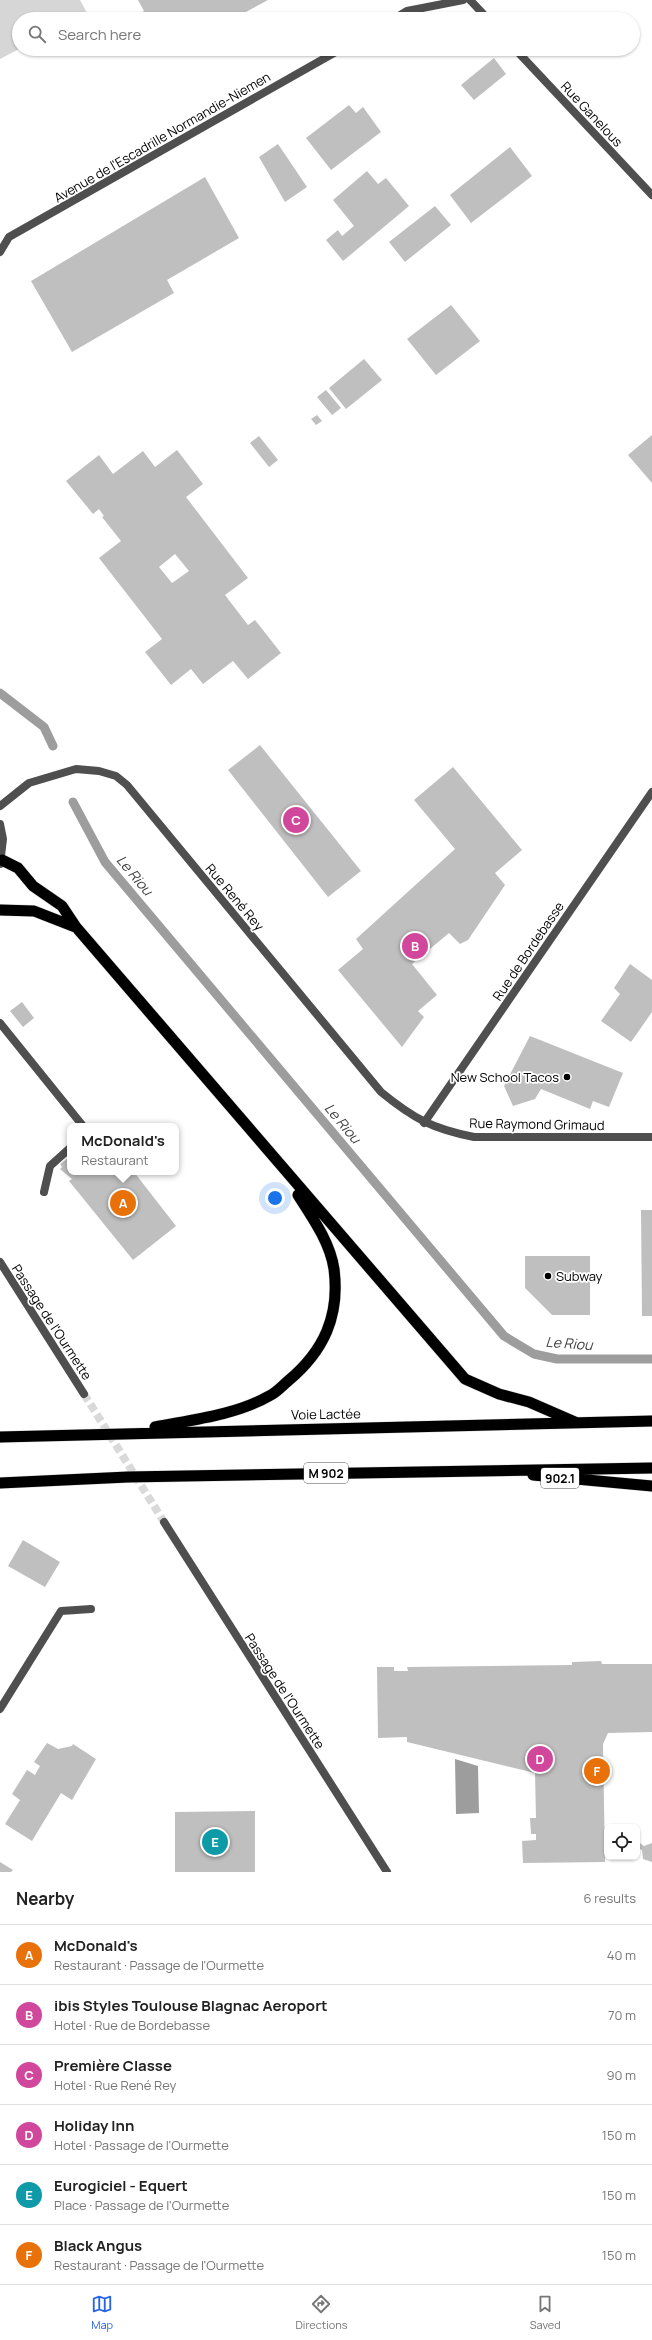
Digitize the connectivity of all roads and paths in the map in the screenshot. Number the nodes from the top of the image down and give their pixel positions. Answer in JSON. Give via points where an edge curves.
{"nodes":[{"id":1,"x":463,"y":0,"type":"edge"},
{"id":2,"x":470,"y":0,"type":"edge"},
{"id":3,"x":405,"y":12,"type":"edge"},
{"id":4,"x":481,"y":12,"type":"edge"},
{"id":5,"x":329,"y":56,"type":"edge"},
{"id":6,"x":522,"y":56,"type":"edge"},
{"id":7,"x":652,"y":195,"type":"edge"},
{"id":8,"x":0,"y":252,"type":"edge"},
{"id":9,"x":652,"y":792,"type":"edge"},
{"id":10,"x":0,"y":806,"type":"edge"},
{"id":11,"x":0,"y":824,"type":"edge"},
{"id":12,"x":1,"y":862,"type":"edge"},
{"id":13,"x":0,"y":910,"type":"edge"},
{"id":14,"x":76,"y":927,"type":"junction"},
{"id":15,"x":0,"y":1024,"type":"edge"},
{"id":16,"x":81,"y":1123,"type":"edge"},
{"id":17,"x":424,"y":1123,"type":"junction"},
{"id":18,"x":652,"y":1137,"type":"edge"},
{"id":19,"x":67,"y":1151,"type":"edge"},
{"id":20,"x":281,"y":1167,"type":"junction"},
{"id":21,"x":44,"y":1192,"type":"dead end"},
{"id":22,"x":0,"y":1262,"type":"edge"},
{"id":23,"x":84,"y":1394,"type":"tunnel mouth"},
{"id":24,"x":652,"y":1421,"type":"edge"},
{"id":25,"x":575,"y":1422,"type":"junction"},
{"id":26,"x":116,"y":1433,"type":"junction"},
{"id":27,"x":0,"y":1437,"type":"edge"},
{"id":28,"x":652,"y":1468,"type":"edge"},
{"id":29,"x":468,"y":1470,"type":"junction"},
{"id":30,"x":0,"y":1483,"type":"edge"},
{"id":31,"x":652,"y":1486,"type":"edge"},
{"id":32,"x":164,"y":1522,"type":"tunnel mouth"},
{"id":33,"x":91,"y":1609,"type":"dead end"},
{"id":34,"x":0,"y":1709,"type":"edge"},
{"id":35,"x":387,"y":1872,"type":"edge"}],
"edges":[{"from":1,"to":3,"type":"street"},
{"from":2,"to":4,"type":"street"},
{"from":5,"to":8,"type":"street","name":"Avenue de l'Escadrille Normandie-Niemen","via":[[9,237]]},
{"from":6,"to":7,"type":"street","name":"Rue Ganelous"},
{"from":9,"to":17,"type":"street","name":"Rue de Bordebasse"},
{"from":10,"to":17,"type":"street","name":"Rue René Rey","via":[[30,783],[76,769],[99,770],[116,776],[127,786],[381,1092]]},
{"from":11,"to":12,"type":"street","via":[[3,840]]},
{"from":12,"to":14,"type":"highway","via":[[18,868],[33,886],[62,906]]},
{"from":13,"to":14,"type":"highway","via":[[34,911]]},
{"from":14,"to":20,"type":"highway"},
{"from":15,"to":16,"type":"street"},
{"from":17,"to":18,"type":"street","name":"Rue Raymond Grimaud","via":[[453,1134],[474,1137]]},
{"from":19,"to":21,"type":"street","via":[[50,1166]]},
{"from":20,"to":25,"type":"highway","via":[[465,1379]]},
{"from":20,"to":26,"type":"highway","via":[[321,1233],[334,1268],[334,1307],[322,1343],[304,1367],[269,1396],[219,1416]]},
{"from":22,"to":23,"type":"street","name":"Passage de l'Ourmette"},
{"from":24,"to":25,"type":"highway","name":"Voie Lactée"},
{"from":25,"to":26,"type":"highway","name":"Voie Lactée"},
{"from":26,"to":27,"type":"highway","name":"Voie Lactée"},
{"from":28,"to":29,"type":"highway","number":"M 902"},
{"from":29,"to":30,"type":"highway","number":"M 902","via":[[128,1476]]},
{"from":29,"to":31,"type":"highway","number":"902.1"},
{"from":32,"to":35,"type":"street","name":"Passage de l'Ourmette"},
{"from":33,"to":34,"type":"street","via":[[61,1611]]}]}
